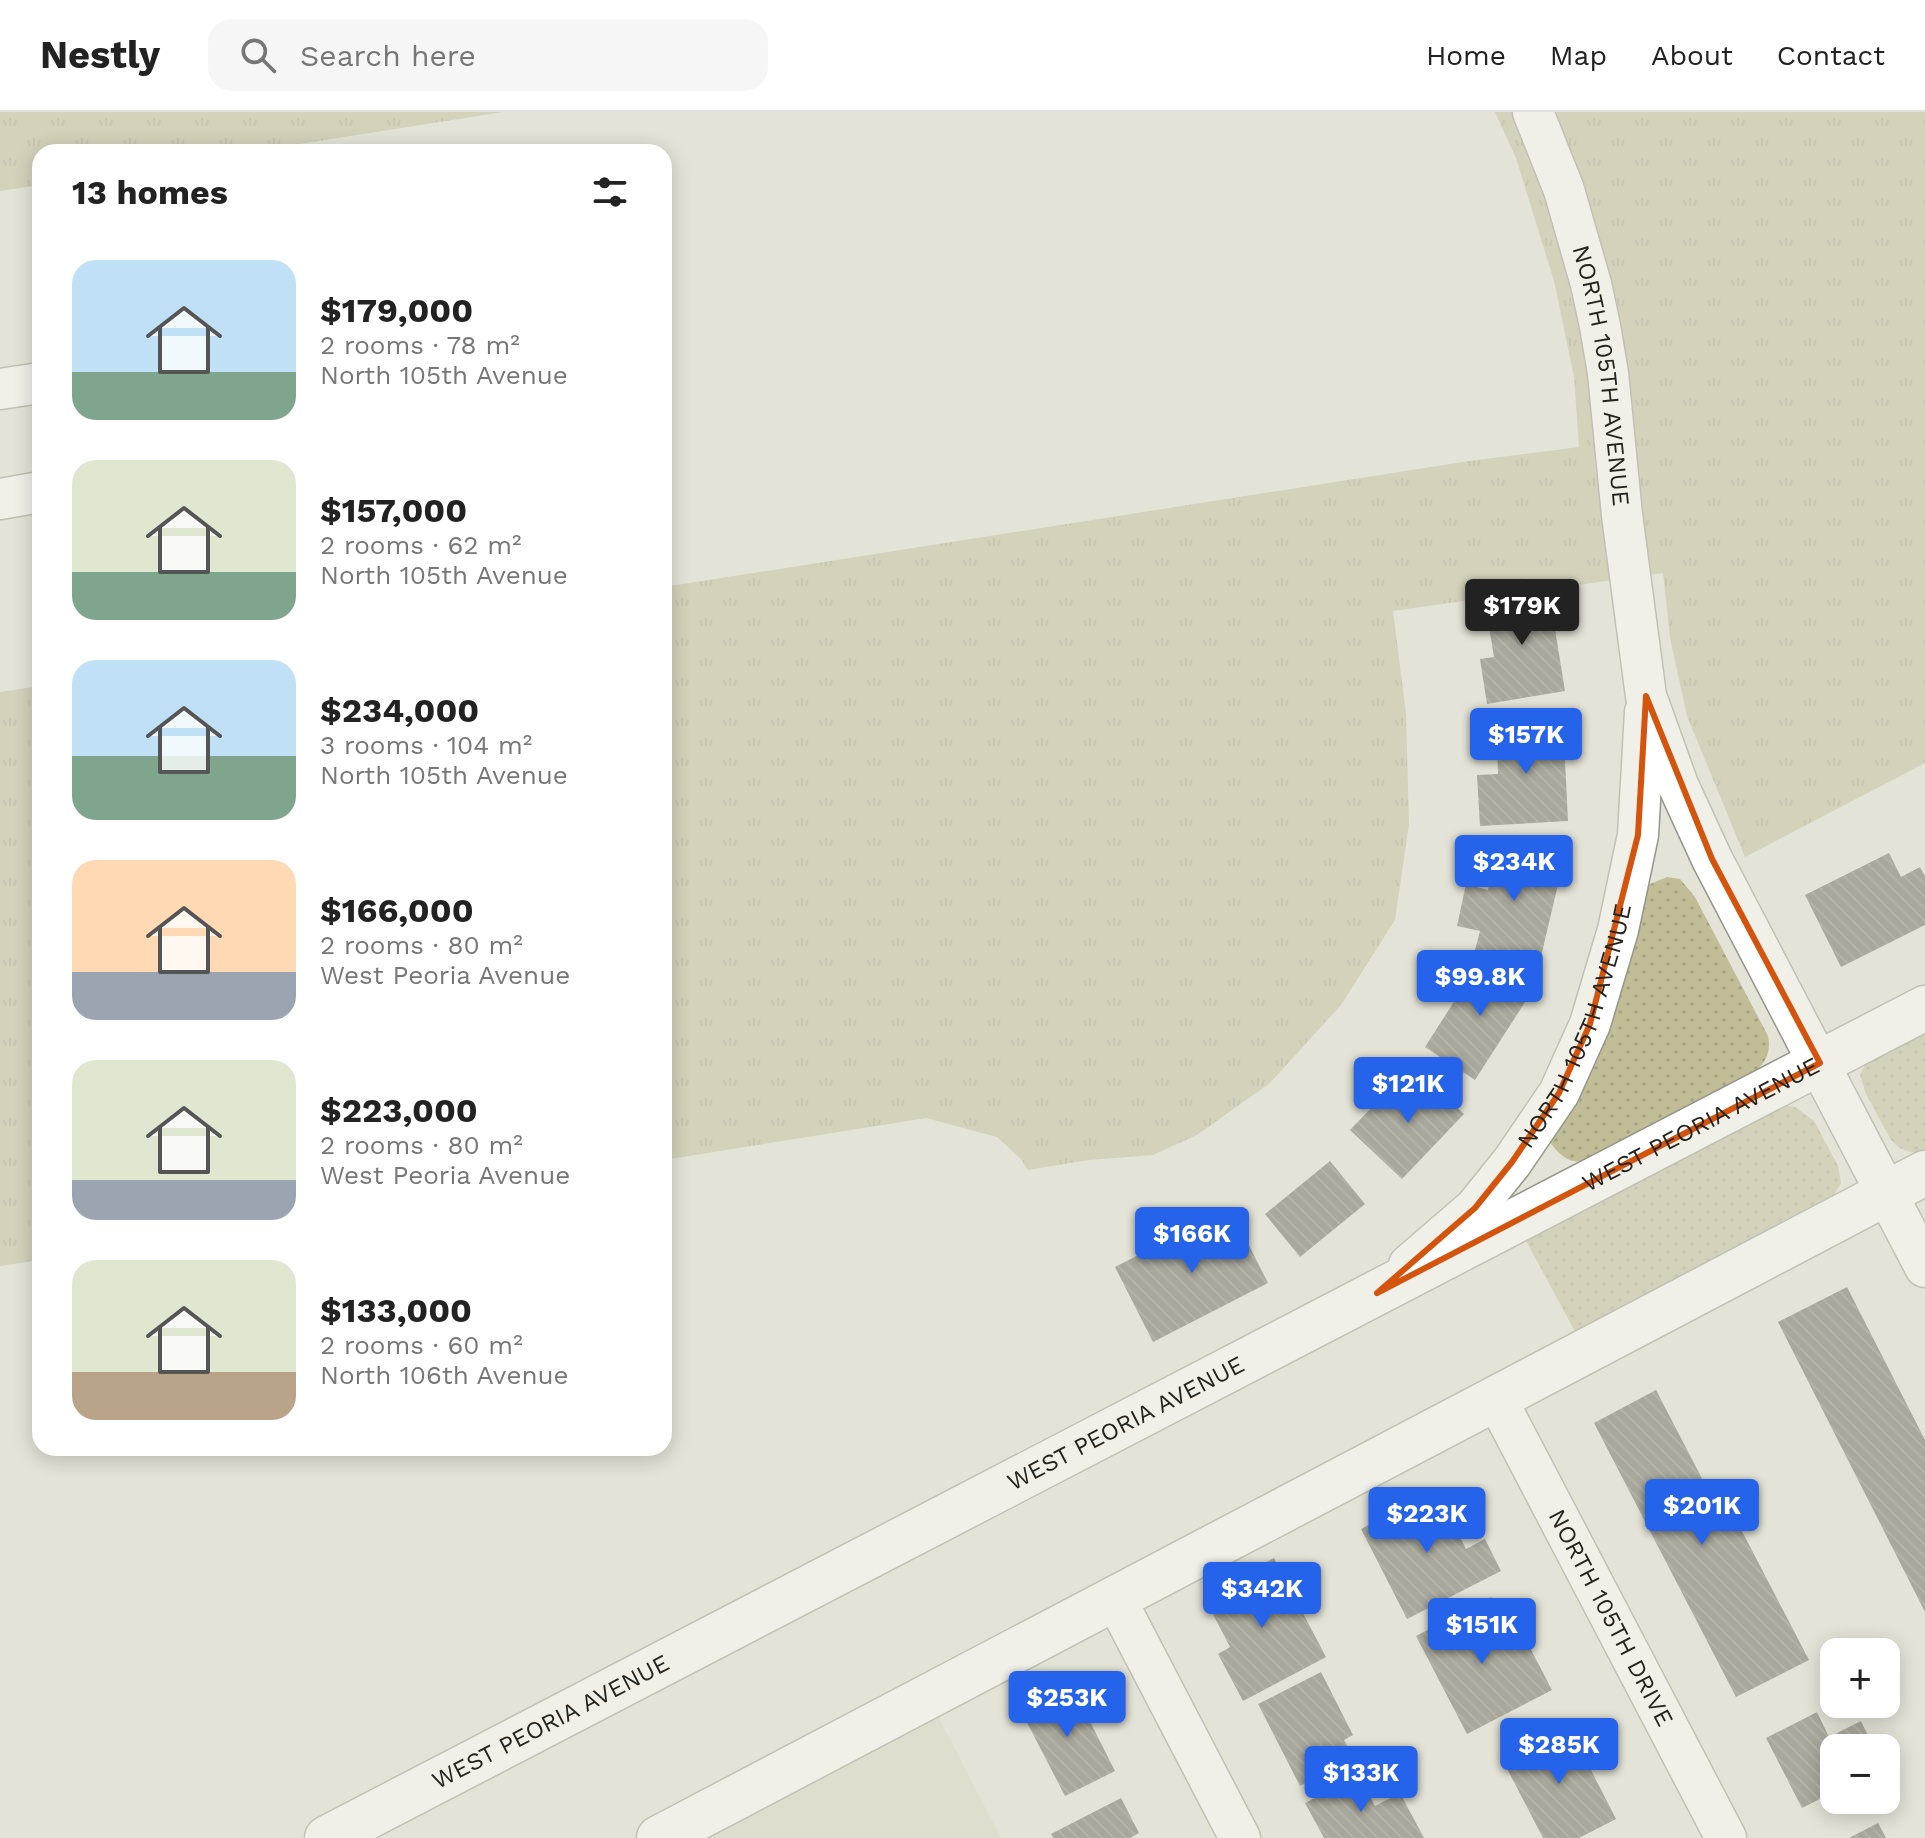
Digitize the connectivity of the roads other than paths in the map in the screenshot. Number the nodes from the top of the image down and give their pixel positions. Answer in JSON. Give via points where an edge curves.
{"nodes":[{"id":1,"x":1533,"y":112,"type":"edge"},
{"id":2,"x":32,"y":384,"type":"edge"},
{"id":3,"x":0,"y":389,"type":"edge"},
{"id":4,"x":32,"y":493,"type":"edge"},
{"id":5,"x":0,"y":499,"type":"edge"},
{"id":6,"x":1646,"y":696,"type":"junction"},
{"id":7,"x":1925,"y":1008,"type":"edge"},
{"id":8,"x":1820,"y":1063,"type":"junction"},
{"id":9,"x":1906,"y":1183,"type":"edge"},
{"id":10,"x":1925,"y":1267,"type":"edge"},
{"id":11,"x":1377,"y":1293,"type":"junction"},
{"id":12,"x":1496,"y":1398,"type":"junction"},
{"id":13,"x":1115,"y":1598,"type":"junction"},
{"id":14,"x":327,"y":1838,"type":"edge"},
{"id":15,"x":659,"y":1838,"type":"edge"},
{"id":16,"x":1240,"y":1838,"type":"edge"},
{"id":17,"x":1726,"y":1838,"type":"edge"}],
"edges":[{"from":1,"to":6,"type":"street","name":"NORTH 105TH AVENUE","via":[[1564,190],[1600,326]]},
{"from":2,"to":3,"type":"street"},
{"from":4,"to":5,"type":"street"},
{"from":6,"to":8,"type":"street","name":"NORTH 105TH AVENUE","via":[[1712,859]]},
{"from":6,"to":11,"type":"street","name":"NORTH 105TH AVENUE","via":[[1638,835],[1618,930],[1590,1024],[1559,1093],[1475,1208]]},
{"from":7,"to":8,"type":"street","name":"WEST PEORIA AVENUE"},
{"from":8,"to":9,"type":"street","name":"NORTH 105TH AVENUE"},
{"from":8,"to":11,"type":"street","name":"WEST PEORIA AVENUE"},
{"from":9,"to":10,"type":"street","name":"NORTH 105TH AVENUE"},
{"from":9,"to":12,"type":"street"},
{"from":11,"to":14,"type":"street","name":"WEST PEORIA AVENUE"},
{"from":12,"to":13,"type":"street"},
{"from":12,"to":17,"type":"street","name":"NORTH 105TH DRIVE"},
{"from":13,"to":15,"type":"street"},
{"from":13,"to":16,"type":"street"}]}
